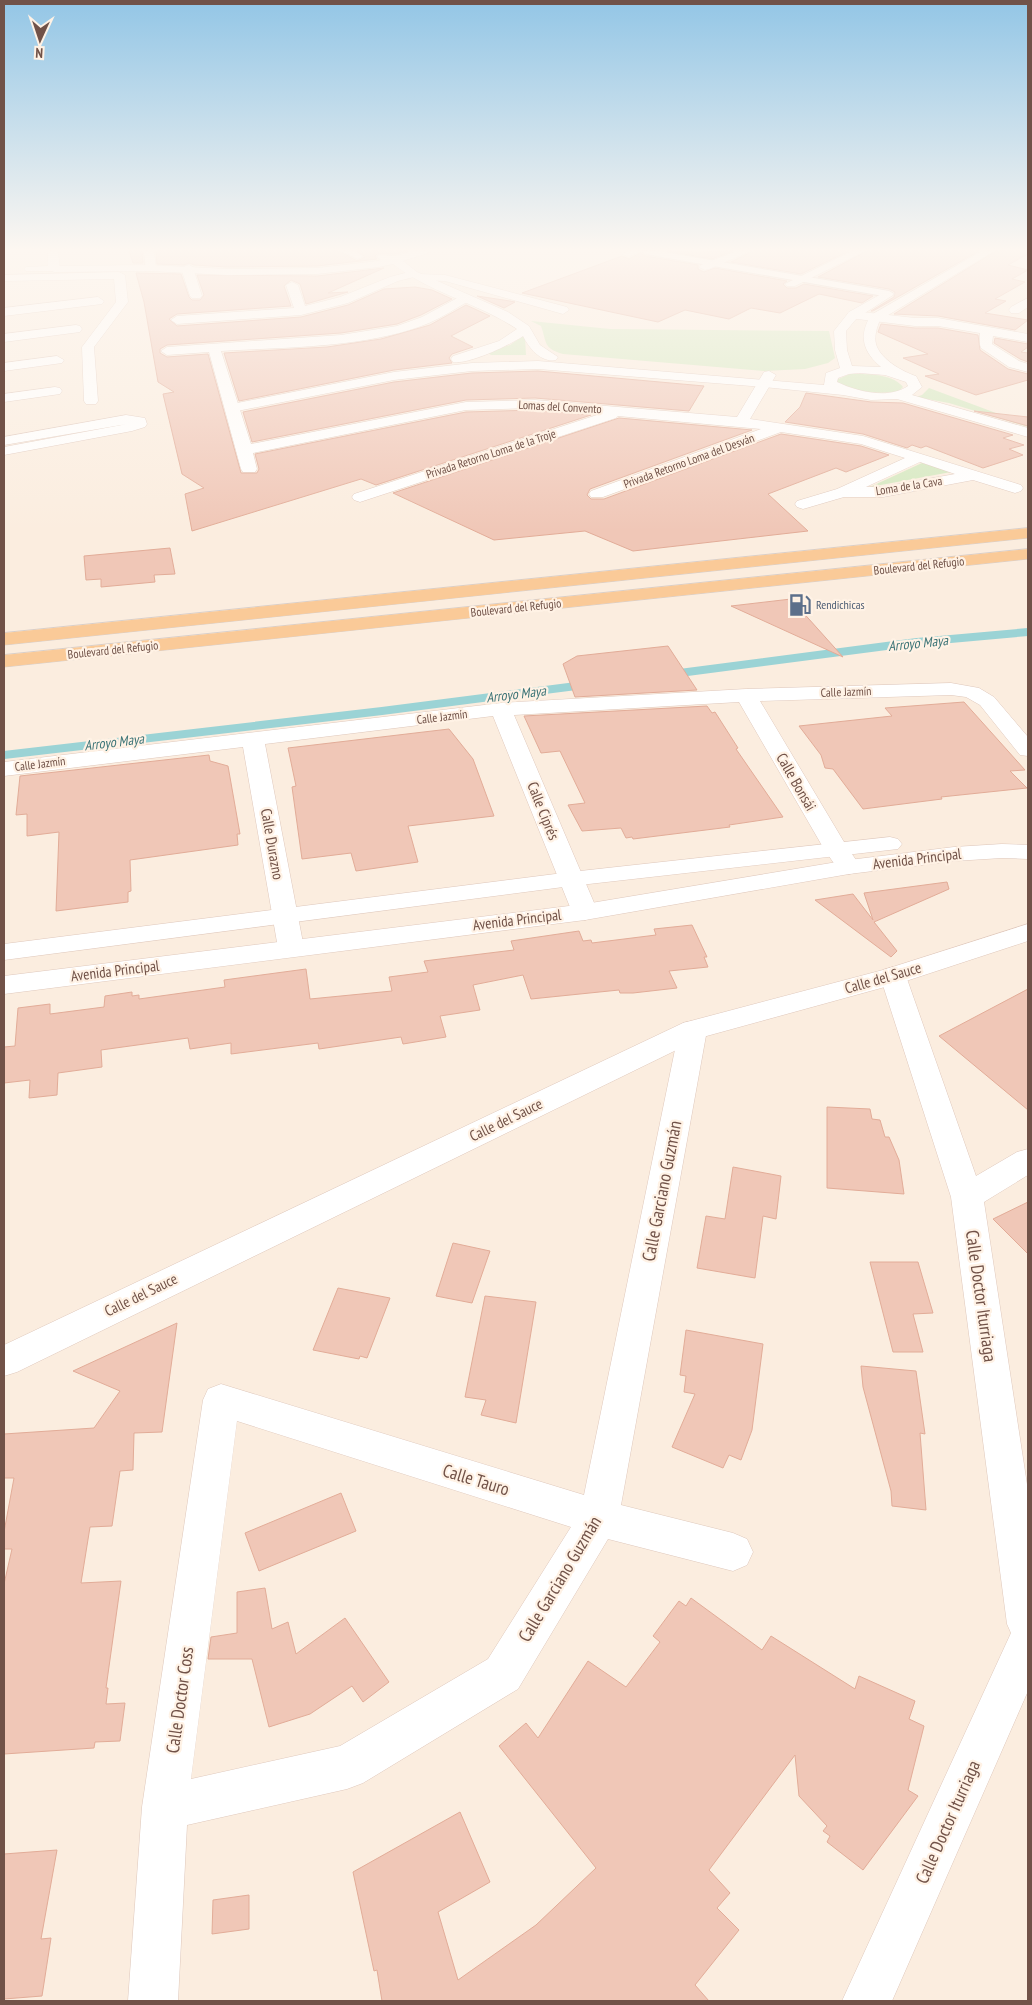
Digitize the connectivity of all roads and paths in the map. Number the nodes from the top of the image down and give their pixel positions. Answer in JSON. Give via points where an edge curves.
{"nodes":[{"id":1,"x":90,"y":345,"type":"edge"},
{"id":2,"x":263,"y":345,"type":"edge"},
{"id":3,"x":502,"y":345,"type":"edge"},
{"id":4,"x":534,"y":345,"type":"edge"},
{"id":5,"x":841,"y":345,"type":"edge"},
{"id":6,"x":868,"y":345,"type":"edge"},
{"id":7,"x":986,"y":345,"type":"edge"},
{"id":8,"x":214,"y":348,"type":"junction"},
{"id":9,"x":167,"y":351,"type":"dead end"},
{"id":10,"x":551,"y":357,"type":"junction"},
{"id":11,"x":58,"y":360,"type":"dead end"},
{"id":12,"x":456,"y":360,"type":"junction"},
{"id":13,"x":4,"y":367,"type":"edge"},
{"id":14,"x":1028,"y":368,"type":"edge"},
{"id":15,"x":847,"y":370,"type":"junction"},
{"id":16,"x":898,"y":373,"type":"junction"},
{"id":17,"x":831,"y":376,"type":"junction"},
{"id":18,"x":766,"y":379,"type":"junction"},
{"id":19,"x":911,"y":380,"type":"junction"},
{"id":20,"x":929,"y":386,"type":"dead end"},
{"id":21,"x":55,"y":391,"type":"dead end"},
{"id":22,"x":844,"y":391,"type":"junction"},
{"id":23,"x":897,"y":395,"type":"junction"},
{"id":24,"x":4,"y":398,"type":"edge"},
{"id":25,"x":91,"y":402,"type":"dead end"},
{"id":26,"x":231,"y":404,"type":"junction"},
{"id":27,"x":622,"y":411,"type":"junction"},
{"id":28,"x":741,"y":422,"type":"junction"},
{"id":29,"x":782,"y":427,"type":"junction"},
{"id":30,"x":1028,"y":433,"type":"edge"},
{"id":31,"x":4,"y":440,"type":"edge"},
{"id":32,"x":245,"y":450,"type":"junction"},
{"id":33,"x":4,"y":451,"type":"edge"},
{"id":34,"x":920,"y":457,"type":"junction"},
{"id":35,"x":249,"y":469,"type":"dead end"},
{"id":36,"x":974,"y":474,"type":"junction"},
{"id":37,"x":1015,"y":488,"type":"dead end"},
{"id":38,"x":843,"y":492,"type":"junction"},
{"id":39,"x":597,"y":494,"type":"dead end"},
{"id":40,"x":360,"y":497,"type":"dead end"},
{"id":41,"x":803,"y":504,"type":"dead end"},
{"id":42,"x":1028,"y":518,"type":"edge"},
{"id":43,"x":1028,"y":533,"type":"edge"},
{"id":44,"x":966,"y":540,"type":"junction"},
{"id":45,"x":1028,"y":554,"type":"edge"},
{"id":46,"x":4,"y":638,"type":"edge"},
{"id":47,"x":4,"y":661,"type":"edge"},
{"id":48,"x":746,"y":695,"type":"junction"},
{"id":49,"x":501,"y":709,"type":"junction"},
{"id":50,"x":253,"y":740,"type":"junction"},
{"id":51,"x":1028,"y":750,"type":"edge"},
{"id":52,"x":4,"y":769,"type":"edge"},
{"id":53,"x":1028,"y":838,"type":"edge"},
{"id":54,"x":1028,"y":852,"type":"edge"},
{"id":55,"x":842,"y":858,"type":"junction"},
{"id":56,"x":571,"y":879,"type":"junction"},
{"id":57,"x":585,"y":912,"type":"junction"},
{"id":58,"x":284,"y":916,"type":"junction"},
{"id":59,"x":1028,"y":932,"type":"edge"},
{"id":60,"x":292,"y":948,"type":"junction"},
{"id":61,"x":4,"y":952,"type":"edge"},
{"id":62,"x":893,"y":976,"type":"junction"},
{"id":63,"x":4,"y":985,"type":"edge"},
{"id":64,"x":693,"y":1030,"type":"junction"},
{"id":65,"x":1028,"y":1160,"type":"edge"},
{"id":66,"x":967,"y":1197,"type":"junction"},
{"id":67,"x":4,"y":1361,"type":"edge"},
{"id":68,"x":222,"y":1400,"type":"joint"},
{"id":69,"x":599,"y":1518,"type":"junction"},
{"id":70,"x":733,"y":1552,"type":"dead end"},
{"id":71,"x":1028,"y":1624,"type":"edge"},
{"id":72,"x":1028,"y":1643,"type":"edge"},
{"id":73,"x":165,"y":1807,"type":"junction"},
{"id":74,"x":152,"y":2001,"type":"edge"},
{"id":75,"x":867,"y":2001,"type":"edge"}],
"edges":[{"from":1,"to":25,"type":"street"},
{"from":2,"to":8,"type":"street"},
{"from":3,"to":12,"type":"street"},
{"from":4,"to":10,"type":"street"},
{"from":5,"to":15,"type":"street"},
{"from":6,"to":16,"type":"street","via":[[878,358]]},
{"from":7,"to":14,"type":"street","via":[[1014,364]]},
{"from":8,"to":9,"type":"street"},
{"from":8,"to":26,"type":"street"},
{"from":10,"to":12,"type":"street"},
{"from":10,"to":18,"type":"street"},
{"from":11,"to":13,"type":"street"},
{"from":12,"to":26,"type":"street"},
{"from":15,"to":16,"type":"street"},
{"from":15,"to":17,"type":"street"},
{"from":16,"to":19,"type":"street"},
{"from":17,"to":18,"type":"street"},
{"from":17,"to":22,"type":"street","via":[[830,384]]},
{"from":18,"to":22,"type":"street"},
{"from":18,"to":26,"type":"street","via":[[538,365],[472,367],[394,376]]},
{"from":18,"to":28,"type":"street"},
{"from":19,"to":20,"type":"street"},
{"from":19,"to":23,"type":"street","via":[[914,383],[912,390]]},
{"from":21,"to":24,"type":"street"},
{"from":22,"to":23,"type":"street","via":[[870,396]]},
{"from":23,"to":30,"type":"street"},
{"from":26,"to":32,"type":"street"},
{"from":27,"to":28,"type":"street","name":"Lomas del Convento"},
{"from":27,"to":32,"type":"street","name":"Lomas del Convento","via":[[535,404],[466,406]]},
{"from":27,"to":40,"type":"street","name":"Privada Retorno Loma de la Troje"},
{"from":28,"to":29,"type":"street","name":"Lomas del Convento"},
{"from":29,"to":34,"type":"street","name":"Lomas del Convento","via":[[863,440]]},
{"from":29,"to":39,"type":"street","name":"Privada Retorno Loma del Desván"},
{"from":31,"to":33,"type":"street","via":[[126,419],[140,421],[132,427]]},
{"from":32,"to":35,"type":"street"},
{"from":34,"to":36,"type":"street","name":"Lomas del Convento"},
{"from":34,"to":38,"type":"street","name":"Loma de la Cava"},
{"from":36,"to":37,"type":"street","name":"Lomas del Convento"},
{"from":36,"to":38,"type":"street","name":"Loma de la Cava","via":[[883,492]]},
{"from":38,"to":41,"type":"street","name":"Loma de la Cava"},
{"from":42,"to":44,"type":"main road"},
{"from":43,"to":44,"type":"main road","name":"Boulevard del Refugio"},
{"from":44,"to":46,"type":"main road","name":"Boulevard del Refugio"},
{"from":45,"to":47,"type":"main road","name":"Boulevard del Refugio"},
{"from":48,"to":49,"type":"street","name":"Calle Jazmín"},
{"from":48,"to":51,"type":"street","name":"Calle Jazmín","via":[[951,689],[972,692],[987,702]]},
{"from":48,"to":55,"type":"street","name":"Calle Bonsái"},
{"from":49,"to":50,"type":"street","name":"Calle Jazmín"},
{"from":49,"to":56,"type":"street","name":"Calle Ciprés"},
{"from":50,"to":52,"type":"street","name":"Calle Jazmín"},
{"from":50,"to":58,"type":"street","name":"Calle Durazno"},
{"from":53,"to":55,"type":"street","name":"Avenida Principal","via":[[1004,835],[967,837]]},
{"from":54,"to":55,"type":"street","name":"Avenida Principal"},
{"from":55,"to":56,"type":"street","name":"Avenida Principal"},
{"from":55,"to":57,"type":"street","name":"Avenida Principal"},
{"from":56,"to":57,"type":"street","name":"Calle Ciprés"},
{"from":56,"to":58,"type":"street","name":"Avenida Principal"},
{"from":57,"to":60,"type":"street","name":"Avenida Principal"},
{"from":58,"to":60,"type":"street","name":"Calle Durazno"},
{"from":58,"to":61,"type":"street","name":"Avenida Principal"},
{"from":59,"to":62,"type":"street","name":"Calle del Sauce"},
{"from":60,"to":63,"type":"street","name":"Avenida Principal"},
{"from":62,"to":64,"type":"street","name":"Calle del Sauce"},
{"from":62,"to":66,"type":"street","name":"Calle Doctor Iturriaga"},
{"from":64,"to":67,"type":"street","name":"Calle del Sauce"},
{"from":64,"to":69,"type":"street","name":"Calle Garciano Guzmán"},
{"from":65,"to":66,"type":"street"},
{"from":66,"to":71,"type":"street","name":"Calle Doctor Iturriaga"},
{"from":68,"to":69,"type":"street","name":"Calle Tauro"},
{"from":68,"to":73,"type":"street","name":"Calle Doctor Coss"},
{"from":69,"to":70,"type":"street","name":"Calle Tauro"},
{"from":69,"to":73,"type":"street","name":"Calle Garciano Guzmán","via":[[503,1674],[347,1766]]},
{"from":72,"to":75,"type":"street","name":"Calle Doctor Iturriaga"},
{"from":73,"to":74,"type":"street","name":"Calle Doctor Coss"}]}
